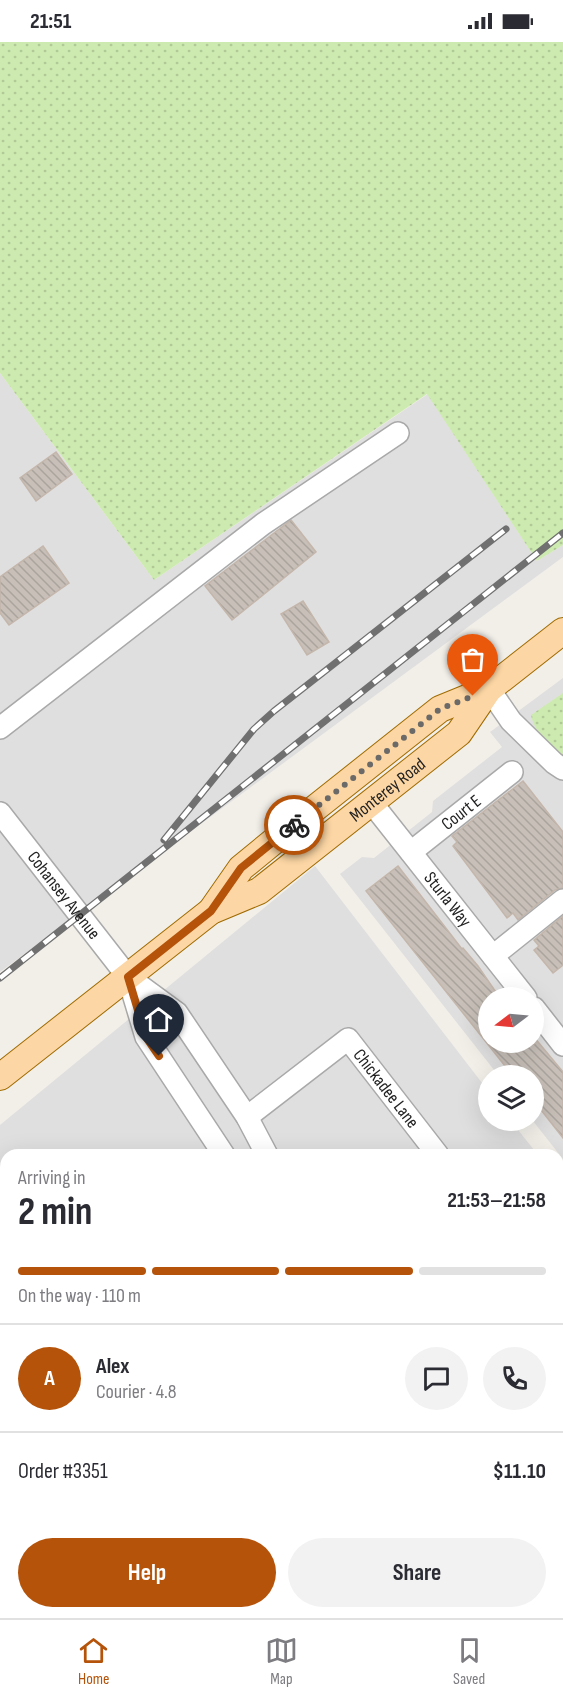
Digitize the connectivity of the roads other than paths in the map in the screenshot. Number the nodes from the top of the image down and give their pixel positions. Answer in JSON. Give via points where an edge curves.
{"nodes":[{"id":1,"x":398,"y":433,"type":"dead end"},
{"id":2,"x":563,"y":631,"type":"edge"},
{"id":3,"x":489,"y":689,"type":"junction"},
{"id":4,"x":0,"y":728,"type":"edge"},
{"id":5,"x":563,"y":769,"type":"edge"},
{"id":6,"x":512,"y":772,"type":"dead end"},
{"id":7,"x":371,"y":802,"type":"junction"},
{"id":8,"x":0,"y":813,"type":"edge"},
{"id":9,"x":411,"y":852,"type":"junction"},
{"id":10,"x":563,"y":900,"type":"edge"},
{"id":11,"x":211,"y":911,"type":"junction"},
{"id":12,"x":493,"y":956,"type":"junction"},
{"id":13,"x":128,"y":977,"type":"junction"},
{"id":14,"x":517,"y":987,"type":"edge"},
{"id":15,"x":544,"y":1020,"type":"edge"},
{"id":16,"x":563,"y":1044,"type":"edge"},
{"id":17,"x":0,"y":1077,"type":"edge"},
{"id":18,"x":247,"y":1117,"type":"junction"},
{"id":19,"x":220,"y":1149,"type":"edge"},
{"id":20,"x":264,"y":1149,"type":"edge"},
{"id":21,"x":433,"y":1149,"type":"edge"}],
"edges":[{"from":1,"to":4,"type":"street","via":[[263,524]]},
{"from":2,"to":3,"type":"main road","name":"Monterey Road"},
{"from":3,"to":5,"type":"street","via":[[511,721]]},
{"from":3,"to":7,"type":"main road","name":"Monterey Road","via":[[459,733]]},
{"from":3,"to":11,"type":"main road","name":"Monterey Road","via":[[440,709],[276,839],[241,868]]},
{"from":6,"to":9,"type":"street","name":"Court E"},
{"from":7,"to":9,"type":"street","name":"Sturla Way"},
{"from":7,"to":11,"type":"main road","name":"Monterey Road","via":[[259,891]]},
{"from":8,"to":13,"type":"street","name":"Cohansey Avenue"},
{"from":9,"to":12,"type":"street","name":"Sturla Way"},
{"from":10,"to":12,"type":"street"},
{"from":11,"to":13,"type":"main road","name":"Monterey Road"},
{"from":12,"to":14,"type":"street","name":"Sturla Way"},
{"from":13,"to":17,"type":"main road","name":"Monterey Road"},
{"from":13,"to":18,"type":"street","name":"Cohansey Avenue","via":[[177,1013]]},
{"from":13,"to":19,"type":"street","name":"Cohansey Avenue","via":[[146,1037]]},
{"from":15,"to":16,"type":"street"},
{"from":18,"to":20,"type":"street","name":"Cohansey Avenue"},
{"from":18,"to":21,"type":"street","name":"Chickadee Lane","via":[[348,1039]]}]}
